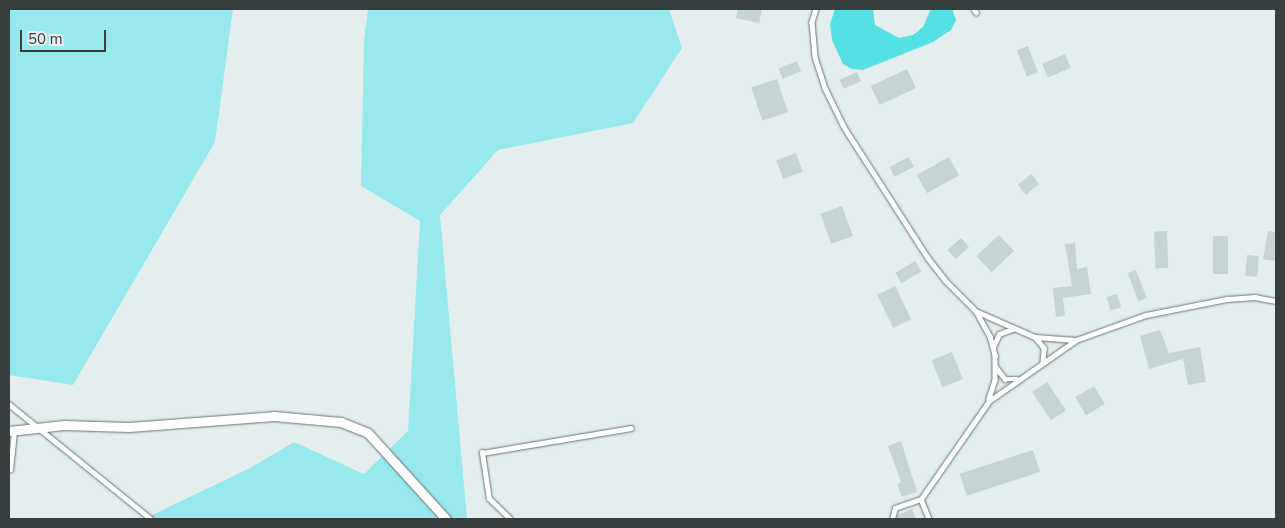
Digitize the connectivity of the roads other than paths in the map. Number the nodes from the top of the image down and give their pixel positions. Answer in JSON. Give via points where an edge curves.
{"nodes":[{"id":1,"x":816,"y":9,"type":"edge"},
{"id":2,"x":1276,"y":300,"type":"edge"},
{"id":3,"x":976,"y":311,"type":"junction"},
{"id":4,"x":1014,"y":329,"type":"junction"},
{"id":5,"x":1035,"y":337,"type":"junction"},
{"id":6,"x":1076,"y":340,"type":"junction"},
{"id":7,"x":993,"y":347,"type":"junction"},
{"id":8,"x":1042,"y":363,"type":"junction"},
{"id":9,"x":995,"y":366,"type":"junction"},
{"id":10,"x":1017,"y":379,"type":"junction"},
{"id":11,"x":989,"y":401,"type":"junction"},
{"id":12,"x":9,"y":404,"type":"edge"},
{"id":13,"x":631,"y":428,"type":"dead end"},
{"id":14,"x":40,"y":429,"type":"junction"},
{"id":15,"x":12,"y":431,"type":"edge"},
{"id":16,"x":10,"y":470,"type":"dead end"},
{"id":17,"x":921,"y":499,"type":"junction"},
{"id":18,"x":151,"y":519,"type":"edge"},
{"id":19,"x":446,"y":519,"type":"edge"},
{"id":20,"x":510,"y":519,"type":"edge"},
{"id":21,"x":892,"y":519,"type":"edge"},
{"id":22,"x":929,"y":519,"type":"edge"}],
"edges":[{"from":1,"to":3,"type":"lane","via":[[812,22],[815,57],[844,127],[928,258]]},
{"from":2,"to":6,"type":"lane","via":[[1255,297],[1227,299],[1146,315]]},
{"from":3,"to":4,"type":"lane"},
{"from":3,"to":7,"type":"lane"},
{"from":4,"to":5,"type":"lane"},
{"from":4,"to":7,"type":"lane","via":[[998,334]]},
{"from":5,"to":6,"type":"lane"},
{"from":5,"to":8,"type":"lane","via":[[1044,348]]},
{"from":6,"to":8,"type":"lane"},
{"from":7,"to":9,"type":"lane"},
{"from":8,"to":10,"type":"lane"},
{"from":9,"to":10,"type":"lane","via":[[1005,379]]},
{"from":9,"to":11,"type":"lane"},
{"from":10,"to":11,"type":"lane"},
{"from":11,"to":17,"type":"lane"},
{"from":12,"to":14,"type":"lane"},
{"from":13,"to":20,"type":"lane","via":[[482,453],[489,499]]},
{"from":14,"to":15,"type":"street"},
{"from":14,"to":18,"type":"lane"},
{"from":14,"to":19,"type":"street","via":[[64,425],[129,427],[274,416],[341,422],[368,433]]},
{"from":15,"to":16,"type":"lane"},
{"from":17,"to":21,"type":"lane","via":[[896,508]]},
{"from":17,"to":22,"type":"lane"}]}
